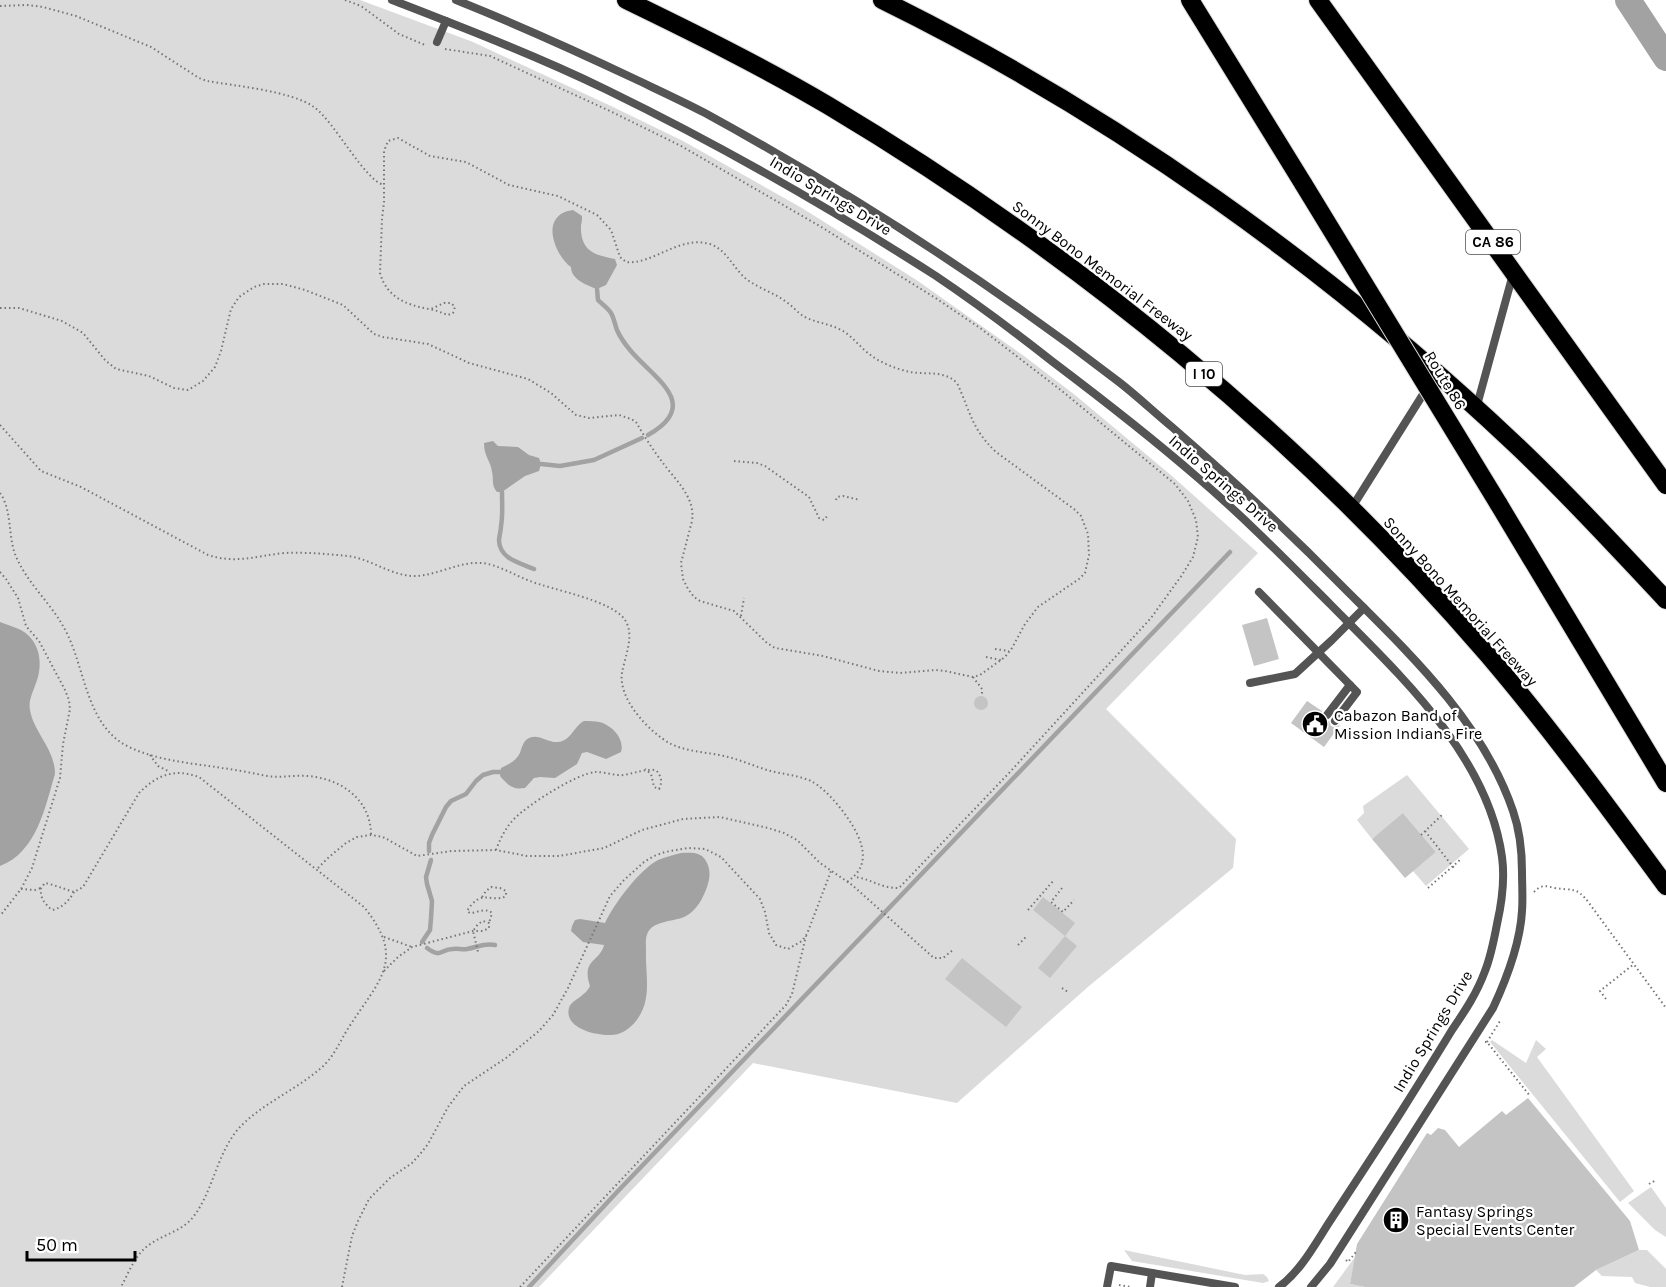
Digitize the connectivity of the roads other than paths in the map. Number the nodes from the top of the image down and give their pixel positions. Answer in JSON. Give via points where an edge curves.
{"nodes":[{"id":1,"x":392,"y":0,"type":"edge"},
{"id":2,"x":456,"y":0,"type":"edge"},
{"id":3,"x":626,"y":0,"type":"edge"},
{"id":4,"x":882,"y":0,"type":"edge"},
{"id":5,"x":1190,"y":0,"type":"edge"},
{"id":6,"x":1318,"y":0,"type":"edge"},
{"id":7,"x":446,"y":21,"type":"junction"},
{"id":8,"x":437,"y":42,"type":"dead end"},
{"id":9,"x":1514,"y":271,"type":"junction"},
{"id":10,"x":1436,"y":374,"type":"junction"},
{"id":11,"x":1476,"y":409,"type":"junction"},
{"id":12,"x":1666,"y":485,"type":"edge"},
{"id":13,"x":1351,"y":509,"type":"junction"},
{"id":14,"x":1260,"y":592,"type":"dead end"},
{"id":15,"x":1666,"y":600,"type":"edge"},
{"id":16,"x":1364,"y":608,"type":"junction"},
{"id":17,"x":1349,"y":624,"type":"junction"},
{"id":18,"x":1319,"y":653,"type":"junction"},
{"id":19,"x":1250,"y":683,"type":"dead end"},
{"id":20,"x":1350,"y":685,"type":"junction"},
{"id":21,"x":1327,"y":715,"type":"dead end"},
{"id":22,"x":1335,"y":721,"type":"dead end"},
{"id":23,"x":1666,"y":783,"type":"edge"},
{"id":24,"x":1666,"y":886,"type":"edge"},
{"id":25,"x":1152,"y":1273,"type":"junction"},
{"id":26,"x":1107,"y":1287,"type":"edge"},
{"id":27,"x":1149,"y":1287,"type":"edge"},
{"id":28,"x":1235,"y":1287,"type":"edge"},
{"id":29,"x":1279,"y":1287,"type":"edge"},
{"id":30,"x":1311,"y":1287,"type":"edge"}],
"edges":[{"from":1,"to":7,"type":"lane","name":"Indio Springs Drive"},
{"from":2,"to":16,"type":"lane","name":"Indio Springs Drive","via":[[703,112],[863,204],[951,261],[1121,383],[1285,528]]},
{"from":3,"to":13,"type":"highway","name":"Sonny Bono Memorial Freeway","number":"I 10","via":[[828,105],[1004,219],[1186,358]]},
{"from":4,"to":10,"type":"highway","via":[[1016,72],[1167,166],[1353,303]]},
{"from":5,"to":23,"type":"highway","name":"Route 86","bridge":true},
{"from":6,"to":9,"type":"highway","number":"CA 86"},
{"from":7,"to":8,"type":"lane"},
{"from":7,"to":17,"type":"lane","name":"Indio Springs Drive","via":[[603,88],[690,131],[939,279],[1009,328],[1197,477]]},
{"from":9,"to":11,"type":"lane"},
{"from":9,"to":12,"type":"highway","number":"CA 86"},
{"from":10,"to":11,"type":"highway"},
{"from":10,"to":13,"type":"lane"},
{"from":11,"to":15,"type":"highway","via":[[1567,496]]},
{"from":13,"to":24,"type":"highway","name":"Sonny Bono Memorial Freeway","number":"I 10","via":[[1416,576],[1553,734]]},
{"from":14,"to":18,"type":"lane"},
{"from":16,"to":17,"type":"lane"},
{"from":16,"to":30,"type":"lane","name":"Indio Springs Drive","via":[[1454,706],[1492,764],[1519,835],[1522,914],[1516,949],[1493,1008],[1330,1264]]},
{"from":17,"to":18,"type":"lane"},
{"from":17,"to":29,"type":"lane","name":"Indio Springs Drive","via":[[1437,720],[1473,774],[1492,817],[1500,848],[1500,911],[1494,943],[1473,998],[1311,1250]]},
{"from":18,"to":19,"type":"lane","via":[[1295,674]]},
{"from":18,"to":20,"type":"lane"},
{"from":20,"to":21,"type":"lane"},
{"from":20,"to":22,"type":"lane","via":[[1358,692]]},
{"from":25,"to":26,"type":"lane","via":[[1111,1266]]},
{"from":25,"to":27,"type":"lane"},
{"from":25,"to":28,"type":"lane"}]}
